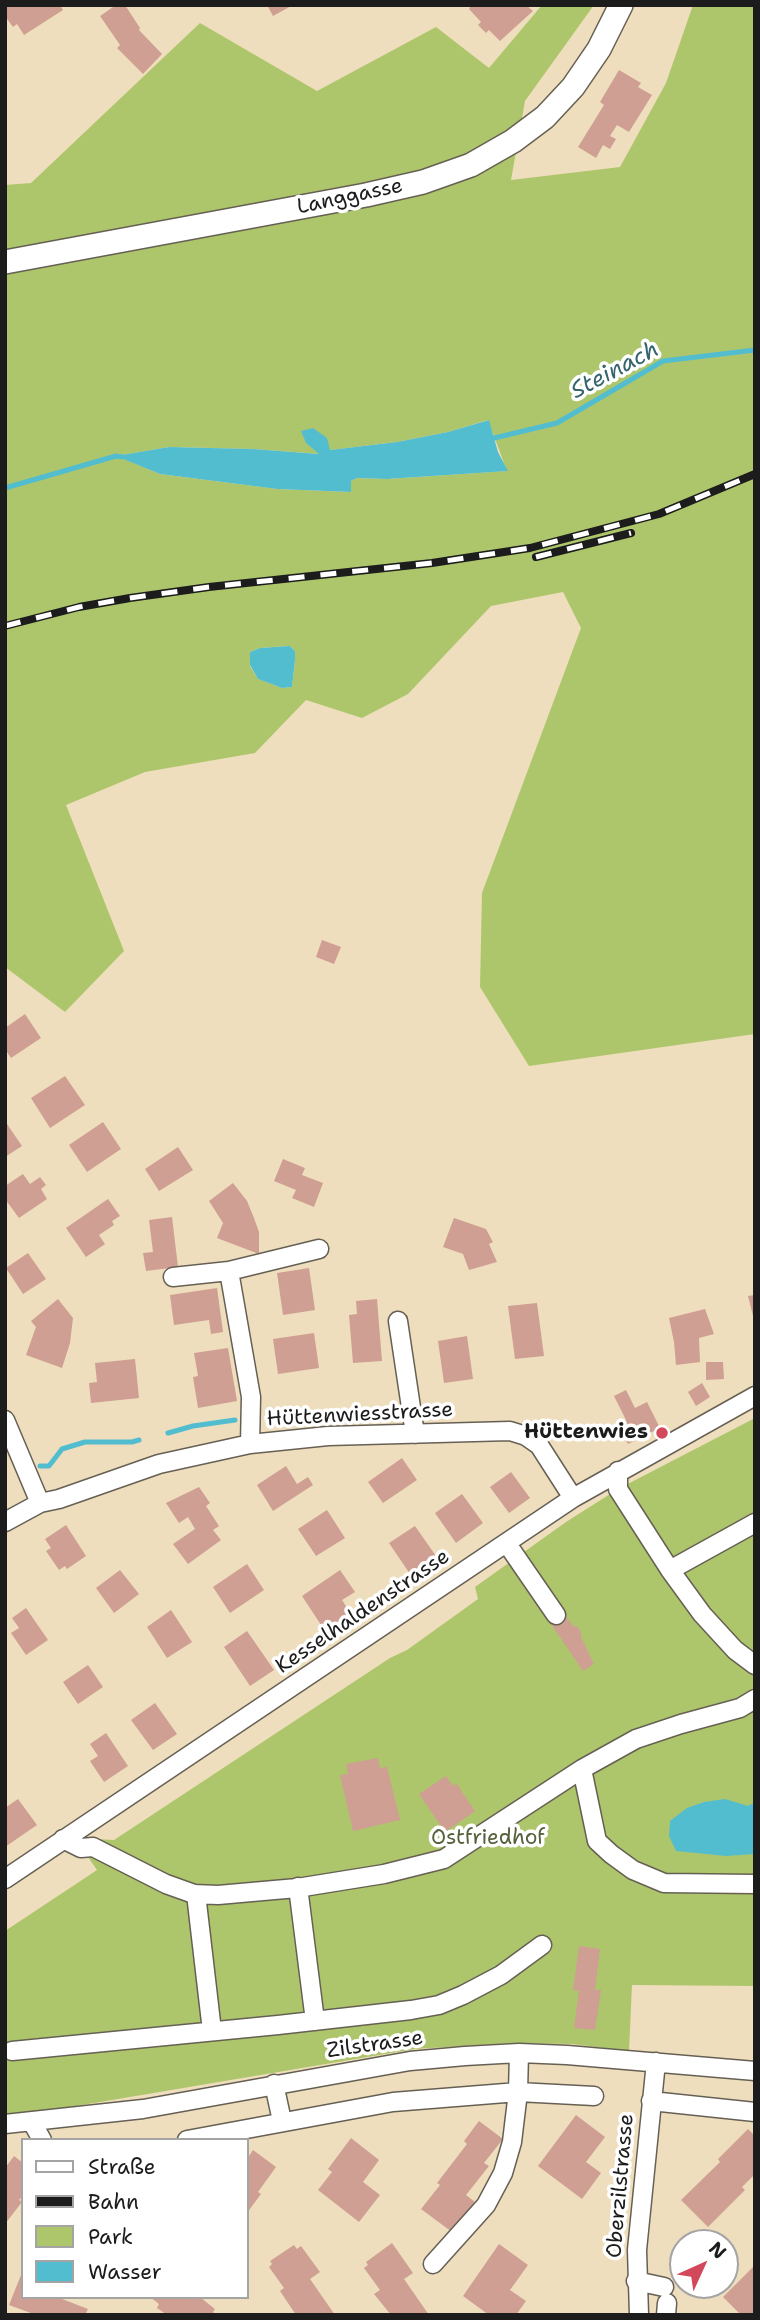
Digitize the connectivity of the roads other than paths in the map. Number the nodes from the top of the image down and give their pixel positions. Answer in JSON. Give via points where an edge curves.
{"nodes":[{"id":1,"x":621,"y":5,"type":"edge"},
{"id":2,"x":5,"y":262,"type":"edge"},
{"id":3,"x":319,"y":1249,"type":"dead end"},
{"id":4,"x":229,"y":1271,"type":"junction"},
{"id":5,"x":173,"y":1277,"type":"dead end"},
{"id":6,"x":398,"y":1321,"type":"dead end"},
{"id":7,"x":755,"y":1396,"type":"edge"},
{"id":8,"x":5,"y":1420,"type":"edge"},
{"id":9,"x":415,"y":1434,"type":"junction"},
{"id":10,"x":250,"y":1444,"type":"junction"},
{"id":11,"x":618,"y":1471,"type":"junction"},
{"id":12,"x":572,"y":1498,"type":"junction"},
{"id":13,"x":40,"y":1503,"type":"junction"},
{"id":14,"x":5,"y":1522,"type":"edge"},
{"id":15,"x":755,"y":1523,"type":"edge"},
{"id":16,"x":512,"y":1552,"type":"dead end"},
{"id":17,"x":670,"y":1570,"type":"junction"},
{"id":18,"x":556,"y":1615,"type":"dead end"},
{"id":19,"x":755,"y":1665,"type":"edge"},
{"id":20,"x":755,"y":1699,"type":"edge"},
{"id":21,"x":582,"y":1769,"type":"junction"},
{"id":22,"x":63,"y":1839,"type":"junction"},
{"id":23,"x":5,"y":1879,"type":"edge"},
{"id":24,"x":755,"y":1884,"type":"edge"},
{"id":25,"x":298,"y":1887,"type":"junction"},
{"id":26,"x":196,"y":1895,"type":"junction"},
{"id":27,"x":542,"y":1945,"type":"dead end"},
{"id":28,"x":315,"y":2021,"type":"junction"},
{"id":29,"x":212,"y":2031,"type":"junction"},
{"id":30,"x":12,"y":2051,"type":"dead end"},
{"id":31,"x":519,"y":2053,"type":"junction"},
{"id":32,"x":656,"y":2062,"type":"junction"},
{"id":33,"x":755,"y":2071,"type":"edge"},
{"id":34,"x":274,"y":2084,"type":"junction"},
{"id":35,"x":518,"y":2092,"type":"junction"},
{"id":36,"x":594,"y":2095,"type":"dead end"},
{"id":37,"x":651,"y":2101,"type":"junction"},
{"id":38,"x":755,"y":2112,"type":"edge"},
{"id":39,"x":282,"y":2121,"type":"junction"},
{"id":40,"x":32,"y":2122,"type":"junction"},
{"id":41,"x":5,"y":2124,"type":"edge"},
{"id":42,"x":41,"y":2138,"type":"edge"},
{"id":43,"x":197,"y":2138,"type":"edge"},
{"id":44,"x":433,"y":2264,"type":"dead end"},
{"id":45,"x":636,"y":2281,"type":"junction"},
{"id":46,"x":665,"y":2302,"type":"edge"},
{"id":47,"x":639,"y":2315,"type":"edge"}],
"edges":[{"from":1,"to":2,"type":"main road","name":"Langgasse","via":[[599,49],[545,117],[471,165],[366,195]]},
{"from":3,"to":4,"type":"street"},
{"from":4,"to":5,"type":"street"},
{"from":4,"to":10,"type":"street","via":[[251,1397]]},
{"from":6,"to":9,"type":"street"},
{"from":7,"to":11,"type":"street","name":"Kesselhaldenstrasse"},
{"from":8,"to":13,"type":"street"},
{"from":9,"to":10,"type":"street","name":"Hüttenwiesstrasse"},
{"from":9,"to":12,"type":"street","name":"Hüttenwiesstrasse","via":[[510,1431],[526,1436],[548,1456]]},
{"from":10,"to":13,"type":"street","name":"Hüttenwiesstrasse","via":[[159,1464]]},
{"from":11,"to":12,"type":"street","name":"Kesselhaldenstrasse"},
{"from":11,"to":17,"type":"street","via":[[618,1489]]},
{"from":12,"to":22,"type":"street","name":"Kesselhaldenstrasse"},
{"from":13,"to":14,"type":"street","name":"Hüttenwiesstrasse"},
{"from":15,"to":17,"type":"street"},
{"from":16,"to":18,"type":"street"},
{"from":17,"to":19,"type":"street","via":[[702,1614]]},
{"from":20,"to":21,"type":"street","via":[[636,1740]]},
{"from":21,"to":24,"type":"street","via":[[597,1841],[633,1870],[664,1883]]},
{"from":21,"to":25,"type":"street","via":[[444,1858],[351,1881]]},
{"from":22,"to":23,"type":"street","name":"Kesselhaldenstrasse"},
{"from":22,"to":26,"type":"street","via":[[82,1848],[93,1847]]},
{"from":25,"to":26,"type":"street"},
{"from":25,"to":28,"type":"street"},
{"from":26,"to":29,"type":"street"},
{"from":27,"to":28,"type":"street","via":[[501,1975],[439,2005]]},
{"from":28,"to":29,"type":"street"},
{"from":29,"to":30,"type":"street"},
{"from":31,"to":32,"type":"street","name":"Zilstrasse"},
{"from":31,"to":34,"type":"street","name":"Zilstrasse","via":[[410,2061]]},
{"from":31,"to":35,"type":"street"},
{"from":32,"to":33,"type":"street","name":"Zilstrasse"},
{"from":32,"to":37,"type":"street","name":"Oberzilstrasse"},
{"from":34,"to":39,"type":"street"},
{"from":34,"to":40,"type":"street","name":"Zilstrasse","via":[[143,2109]]},
{"from":35,"to":36,"type":"street"},
{"from":35,"to":39,"type":"street","via":[[393,2102]]},
{"from":35,"to":44,"type":"street","via":[[503,2173],[486,2205]]},
{"from":37,"to":38,"type":"street"},
{"from":37,"to":45,"type":"street","name":"Oberzilstrasse"},
{"from":39,"to":43,"type":"street"},
{"from":40,"to":41,"type":"street","name":"Zilstrasse"},
{"from":40,"to":42,"type":"street"},
{"from":45,"to":46,"type":"street"},
{"from":45,"to":47,"type":"street","name":"Oberzilstrasse"}]}
